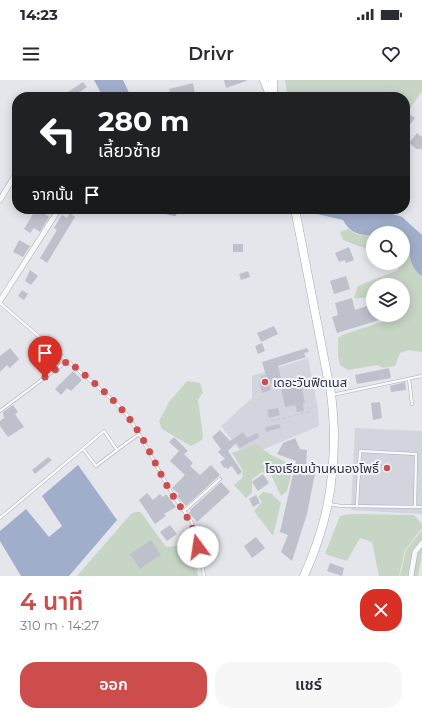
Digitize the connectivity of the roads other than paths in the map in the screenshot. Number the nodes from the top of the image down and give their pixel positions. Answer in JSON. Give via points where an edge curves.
{"nodes":[{"id":1,"x":264,"y":80,"type":"edge"},
{"id":2,"x":273,"y":80,"type":"edge"},
{"id":3,"x":270,"y":92,"type":"edge"},
{"id":4,"x":272,"y":92,"type":"edge"},
{"id":5,"x":12,"y":180,"type":"edge"},
{"id":6,"x":0,"y":200,"type":"edge"},
{"id":7,"x":56,"y":214,"type":"edge"},
{"id":8,"x":295,"y":214,"type":"edge"},
{"id":9,"x":0,"y":302,"type":"edge"},
{"id":10,"x":68,"y":361,"type":"junction"},
{"id":11,"x":422,"y":376,"type":"edge"},
{"id":12,"x":409,"y":379,"type":"junction"},
{"id":13,"x":332,"y":395,"type":"junction"},
{"id":14,"x":412,"y":404,"type":"dead end"},
{"id":15,"x":0,"y":411,"type":"edge"},
{"id":16,"x":140,"y":434,"type":"junction"},
{"id":17,"x":83,"y":449,"type":"junction"},
{"id":18,"x":117,"y":450,"type":"junction"},
{"id":19,"x":220,"y":479,"type":"dead end"},
{"id":20,"x":329,"y":504,"type":"junction"},
{"id":21,"x":357,"y":506,"type":"junction"},
{"id":22,"x":415,"y":507,"type":"junction"},
{"id":23,"x":422,"y":507,"type":"edge"},
{"id":24,"x":184,"y":511,"type":"junction"},
{"id":25,"x":0,"y":518,"type":"edge"},
{"id":26,"x":422,"y":543,"type":"edge"},
{"id":27,"x":204,"y":576,"type":"edge"},
{"id":28,"x":304,"y":576,"type":"edge"},
{"id":29,"x":411,"y":576,"type":"edge"}],
"edges":[{"from":1,"to":3,"type":"main road"},
{"from":2,"to":4,"type":"main road"},
{"from":5,"to":6,"type":"street"},
{"from":7,"to":9,"type":"street"},
{"from":8,"to":13,"type":"main road"},
{"from":9,"to":10,"type":"lane"},
{"from":10,"to":15,"type":"lane"},
{"from":10,"to":16,"type":"lane","via":[[120,408]]},
{"from":11,"to":12,"type":"lane"},
{"from":12,"to":13,"type":"lane"},
{"from":12,"to":14,"type":"lane"},
{"from":13,"to":20,"type":"main road","via":[[334,466]]},
{"from":16,"to":18,"type":"lane"},
{"from":16,"to":24,"type":"lane","via":[[170,492]]},
{"from":17,"to":18,"type":"lane","via":[[96,466]]},
{"from":17,"to":18,"type":"lane","via":[[104,431]]},
{"from":17,"to":25,"type":"lane"},
{"from":19,"to":24,"type":"lane"},
{"from":20,"to":21,"type":"lane"},
{"from":20,"to":28,"type":"main road"},
{"from":21,"to":22,"type":"lane"},
{"from":21,"to":22,"type":"lane","via":[[360,451],[416,454]]},
{"from":22,"to":23,"type":"lane"},
{"from":24,"to":27,"type":"lane","via":[[196,533]]},
{"from":26,"to":29,"type":"street","via":[[415,552]]}]}
